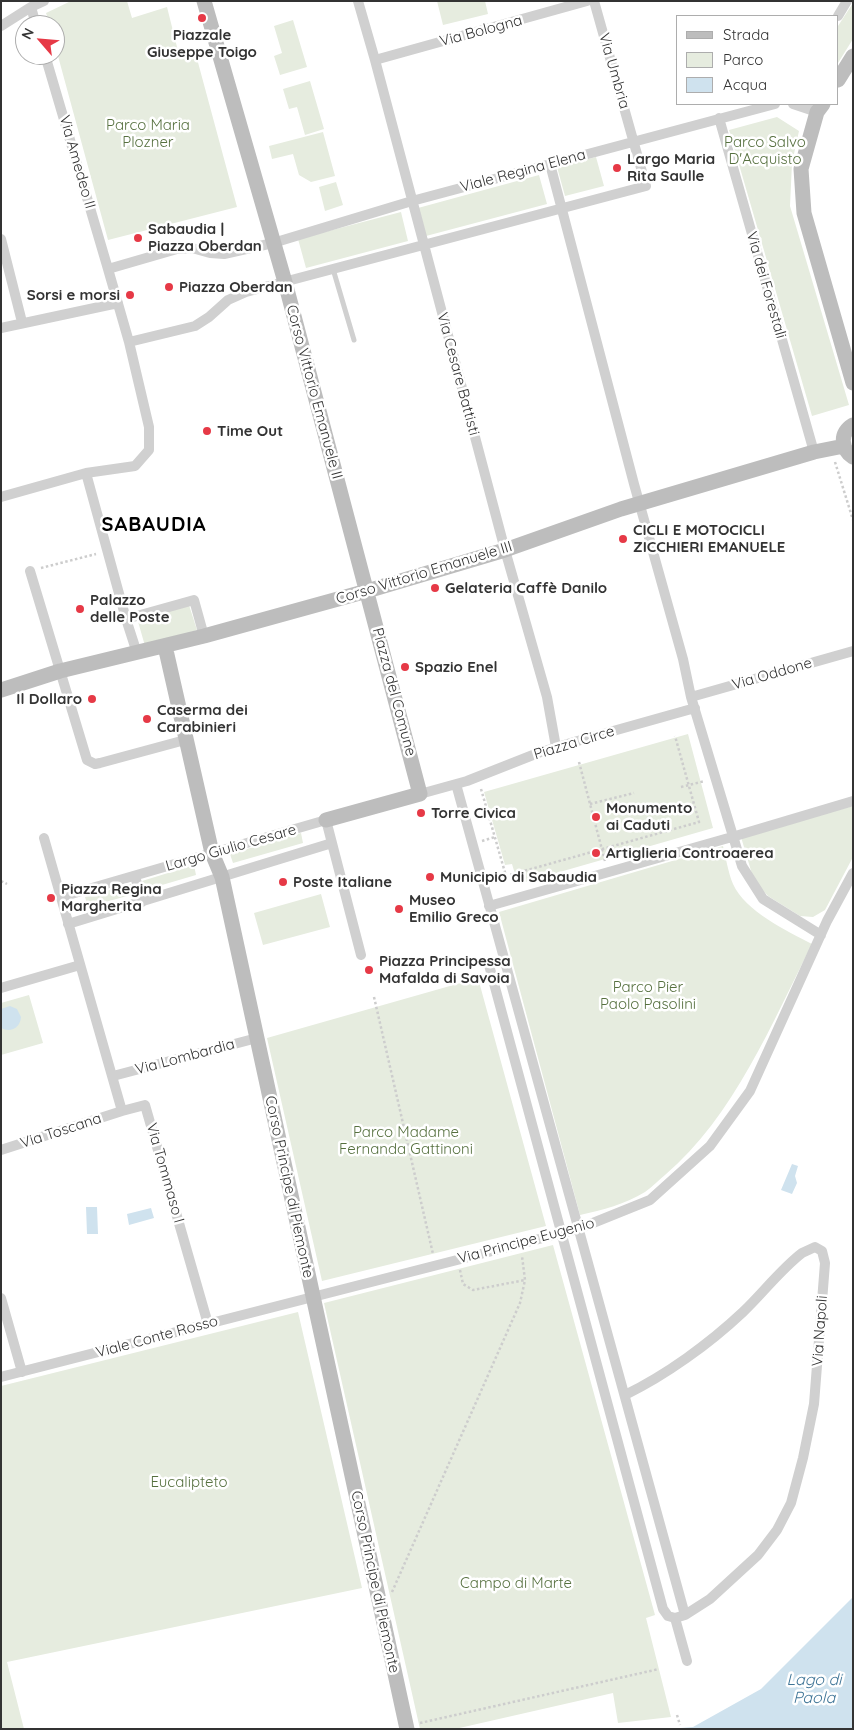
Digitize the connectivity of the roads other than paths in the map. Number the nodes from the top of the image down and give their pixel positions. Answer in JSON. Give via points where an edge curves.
{"nodes":[{"id":1,"x":44,"y":1,"type":"edge"},
{"id":2,"x":204,"y":1,"type":"edge"},
{"id":3,"x":358,"y":1,"type":"edge"},
{"id":4,"x":588,"y":1,"type":"edge"},
{"id":5,"x":594,"y":1,"type":"edge"},
{"id":6,"x":847,"y":1,"type":"edge"},
{"id":7,"x":31,"y":7,"type":"junction"},
{"id":8,"x":33,"y":15,"type":"edge"},
{"id":9,"x":839,"y":15,"type":"edge"},
{"id":10,"x":1,"y":26,"type":"edge"},
{"id":11,"x":853,"y":56,"type":"edge"},
{"id":12,"x":375,"y":60,"type":"junction"},
{"id":13,"x":48,"y":65,"type":"edge"},
{"id":14,"x":839,"y":78,"type":"edge"},
{"id":15,"x":771,"y":105,"type":"edge"},
{"id":16,"x":800,"y":105,"type":"edge"},
{"id":17,"x":820,"y":108,"type":"edge"},
{"id":18,"x":719,"y":118,"type":"junction"},
{"id":19,"x":634,"y":141,"type":"junction"},
{"id":20,"x":550,"y":164,"type":"junction"},
{"id":21,"x":412,"y":201,"type":"junction"},
{"id":22,"x":563,"y":208,"type":"junction"},
{"id":23,"x":1,"y":239,"type":"edge"},
{"id":24,"x":273,"y":243,"type":"junction"},
{"id":25,"x":423,"y":245,"type":"junction"},
{"id":26,"x":108,"y":269,"type":"junction"},
{"id":27,"x":333,"y":269,"type":"junction"},
{"id":28,"x":284,"y":282,"type":"junction"},
{"id":29,"x":118,"y":303,"type":"junction"},
{"id":30,"x":22,"y":322,"type":"junction"},
{"id":31,"x":1,"y":328,"type":"edge"},
{"id":32,"x":354,"y":340,"type":"dead end"},
{"id":33,"x":129,"y":342,"type":"junction"},
{"id":34,"x":853,"y":383,"type":"edge"},
{"id":35,"x":852,"y":424,"type":"edge"},
{"id":36,"x":843,"y":450,"type":"edge"},
{"id":37,"x":814,"y":452,"type":"junction"},
{"id":38,"x":86,"y":473,"type":"junction"},
{"id":39,"x":1,"y":497,"type":"edge"},
{"id":40,"x":641,"y":504,"type":"junction"},
{"id":41,"x":505,"y":550,"type":"junction"},
{"id":42,"x":30,"y":571,"type":"road end"},
{"id":43,"x":367,"y":591,"type":"junction"},
{"id":44,"x":126,"y":619,"type":"junction"},
{"id":45,"x":204,"y":636,"type":"junction"},
{"id":46,"x":165,"y":646,"type":"junction"},
{"id":47,"x":853,"y":651,"type":"edge"},
{"id":48,"x":137,"y":653,"type":"junction"},
{"id":49,"x":60,"y":671,"type":"junction"},
{"id":50,"x":1,"y":690,"type":"edge"},
{"id":51,"x":691,"y":697,"type":"junction"},
{"id":52,"x":694,"y":708,"type":"junction"},
{"id":53,"x":186,"y":740,"type":"junction"},
{"id":54,"x":556,"y":748,"type":"junction"},
{"id":55,"x":456,"y":784,"type":"junction"},
{"id":56,"x":420,"y":794,"type":"junction"},
{"id":57,"x":853,"y":800,"type":"edge"},
{"id":58,"x":326,"y":820,"type":"junction"},
{"id":59,"x":44,"y":838,"type":"dead end"},
{"id":60,"x":732,"y":838,"type":"junction"},
{"id":61,"x":332,"y":844,"type":"junction"},
{"id":62,"x":212,"y":853,"type":"junction"},
{"id":63,"x":853,"y":873,"type":"edge"},
{"id":64,"x":135,"y":876,"type":"junction"},
{"id":65,"x":222,"y":877,"type":"junction"},
{"id":66,"x":61,"y":897,"type":"junction"},
{"id":67,"x":142,"y":902,"type":"junction"},
{"id":68,"x":489,"y":906,"type":"junction"},
{"id":69,"x":68,"y":924,"type":"junction"},
{"id":70,"x":821,"y":936,"type":"junction"},
{"id":71,"x":361,"y":955,"type":"dead end"},
{"id":72,"x":80,"y":965,"type":"junction"},
{"id":73,"x":489,"y":965,"type":"dead end"},
{"id":74,"x":1,"y":988,"type":"edge"},
{"id":75,"x":256,"y":1038,"type":"junction"},
{"id":76,"x":112,"y":1076,"type":"junction"},
{"id":77,"x":122,"y":1112,"type":"junction"},
{"id":78,"x":1,"y":1150,"type":"edge"},
{"id":79,"x":578,"y":1229,"type":"junction"},
{"id":80,"x":562,"y":1233,"type":"junction"},
{"id":81,"x":313,"y":1297,"type":"junction"},
{"id":82,"x":1,"y":1298,"type":"edge"},
{"id":83,"x":208,"y":1324,"type":"junction"},
{"id":84,"x":22,"y":1372,"type":"junction"},
{"id":85,"x":619,"y":1374,"type":"junction"},
{"id":86,"x":1,"y":1377,"type":"edge"},
{"id":87,"x":601,"y":1379,"type":"junction"},
{"id":88,"x":625,"y":1395,"type":"junction"},
{"id":89,"x":680,"y":1616,"type":"junction"},
{"id":90,"x":687,"y":1661,"type":"dead end"},
{"id":91,"x":407,"y":1727,"type":"edge"}],
"edges":[{"from":1,"to":7,"type":"street"},
{"from":2,"to":24,"type":"street","name":"Corso Vittorio Emanuele II"},
{"from":3,"to":12,"type":"street","name":"Via Cesare Battisti"},
{"from":4,"to":12,"type":"street","name":"Via Bologna"},
{"from":5,"to":19,"type":"street","name":"Via Umbria"},
{"from":6,"to":9,"type":"street"},
{"from":7,"to":8,"type":"street"},
{"from":7,"to":10,"type":"street"},
{"from":11,"to":14,"type":"street"},
{"from":12,"to":21,"type":"street","name":"Via Cesare Battisti"},
{"from":13,"to":26,"type":"street","name":"Via Amedeo II"},
{"from":15,"to":18,"type":"street","name":"Viale Regina Elena"},
{"from":16,"to":17,"type":"street"},
{"from":17,"to":34,"type":"street","via":[[801,169],[804,214]]},
{"from":18,"to":19,"type":"street","name":"Viale Regina Elena"},
{"from":18,"to":37,"type":"street","name":"Via dei Forestali"},
{"from":19,"to":20,"type":"street","name":"Viale Regina Elena"},
{"from":19,"to":22,"type":"street","via":[[646,186]]},
{"from":20,"to":21,"type":"street","name":"Viale Regina Elena"},
{"from":20,"to":22,"type":"street"},
{"from":21,"to":24,"type":"street","name":"Viale Regina Elena"},
{"from":21,"to":25,"type":"street","name":"Via Cesare Battisti"},
{"from":22,"to":25,"type":"street"},
{"from":22,"to":40,"type":"street"},
{"from":23,"to":30,"type":"street"},
{"from":24,"to":26,"type":"street","name":"Viale Regina Elena","via":[[224,254],[192,248],[177,249]]},
{"from":24,"to":28,"type":"street","name":"Corso Vittorio Emanuele II"},
{"from":25,"to":27,"type":"street"},
{"from":25,"to":41,"type":"street","name":"Via Cesare Battisti"},
{"from":26,"to":29,"type":"street","name":"Via Amedeo II"},
{"from":27,"to":28,"type":"street"},
{"from":27,"to":32,"type":"lane"},
{"from":28,"to":33,"type":"street","via":[[233,297],[195,326]]},
{"from":28,"to":43,"type":"street","name":"Corso Vittorio Emanuele II"},
{"from":29,"to":30,"type":"street"},
{"from":29,"to":33,"type":"street","name":"Via Amedeo II"},
{"from":30,"to":31,"type":"street"},
{"from":33,"to":38,"type":"street","via":[[149,427],[149,450],[135,466]]},
{"from":35,"to":36,"type":"street","via":[[844,435]]},
{"from":36,"to":37,"type":"street","name":"Corso Vittorio Emanuele III"},
{"from":37,"to":40,"type":"street","name":"Corso Vittorio Emanuele III"},
{"from":38,"to":39,"type":"street"},
{"from":38,"to":44,"type":"street"},
{"from":40,"to":41,"type":"street","name":"Corso Vittorio Emanuele III"},
{"from":40,"to":51,"type":"street"},
{"from":41,"to":43,"type":"street","name":"Corso Vittorio Emanuele III"},
{"from":41,"to":54,"type":"street","name":"Via Cesare Battisti","via":[[547,696]]},
{"from":42,"to":49,"type":"street"},
{"from":43,"to":45,"type":"street","name":"Corso Vittorio Emanuele III"},
{"from":43,"to":56,"type":"street","name":"Piazza del Comune"},
{"from":44,"to":45,"type":"street","via":[[194,600]]},
{"from":44,"to":48,"type":"street"},
{"from":45,"to":46,"type":"street","name":"Corso Vittorio Emanuele III"},
{"from":46,"to":48,"type":"street","name":"Corso Vittorio Emanuele III"},
{"from":46,"to":53,"type":"street","name":"Corso Principe di Piemonte"},
{"from":47,"to":51,"type":"street","name":"Via Oddone"},
{"from":48,"to":49,"type":"street","name":"Corso Vittorio Emanuele III"},
{"from":49,"to":50,"type":"street","name":"Corso Vittorio Emanuele III"},
{"from":49,"to":53,"type":"street","via":[[84,756],[90,763]]},
{"from":51,"to":52,"type":"street"},
{"from":52,"to":54,"type":"street","name":"Piazza Circe"},
{"from":52,"to":60,"type":"street"},
{"from":53,"to":62,"type":"street","name":"Corso Principe di Piemonte"},
{"from":54,"to":55,"type":"street","name":"Piazza Circe"},
{"from":55,"to":56,"type":"street"},
{"from":55,"to":68,"type":"street"},
{"from":56,"to":58,"type":"street"},
{"from":57,"to":60,"type":"street"},
{"from":58,"to":61,"type":"street"},
{"from":58,"to":62,"type":"street","name":"Largo Giulio Cesare"},
{"from":59,"to":66,"type":"street"},
{"from":60,"to":68,"type":"street"},
{"from":60,"to":70,"type":"street","via":[[742,866],[763,899]]},
{"from":61,"to":65,"type":"street","name":"Largo Giulio Cesare"},
{"from":61,"to":71,"type":"street"},
{"from":62,"to":64,"type":"street","name":"Largo Giulio Cesare"},
{"from":62,"to":65,"type":"street","name":"Corso Principe di Piemonte"},
{"from":63,"to":70,"type":"street","name":"Via Principe Eugenio"},
{"from":64,"to":66,"type":"street","name":"Largo Giulio Cesare"},
{"from":64,"to":67,"type":"street"},
{"from":65,"to":67,"type":"street","name":"Largo Giulio Cesare"},
{"from":65,"to":75,"type":"street","name":"Corso Principe di Piemonte"},
{"from":66,"to":69,"type":"street"},
{"from":67,"to":69,"type":"street","name":"Largo Giulio Cesare"},
{"from":68,"to":79,"type":"street"},
{"from":69,"to":72,"type":"street"},
{"from":70,"to":79,"type":"street","name":"Via Principe Eugenio","via":[[750,1091],[710,1146],[650,1200]]},
{"from":72,"to":74,"type":"street"},
{"from":72,"to":76,"type":"street"},
{"from":73,"to":80,"type":"street"},
{"from":75,"to":76,"type":"street","name":"Via Lombardia"},
{"from":75,"to":81,"type":"street","name":"Corso Principe di Piemonte"},
{"from":76,"to":77,"type":"street"},
{"from":77,"to":78,"type":"street","name":"Via Toscana"},
{"from":77,"to":83,"type":"street","name":"Via Tommaso I","via":[[145,1105]]},
{"from":79,"to":80,"type":"street","name":"Via Principe Eugenio"},
{"from":79,"to":85,"type":"street"},
{"from":80,"to":81,"type":"street","name":"Via Principe Eugenio"},
{"from":80,"to":87,"type":"street"},
{"from":81,"to":83,"type":"street","name":"Viale Conte Rosso"},
{"from":81,"to":91,"type":"street","name":"Corso Principe di Piemonte"},
{"from":82,"to":84,"type":"street"},
{"from":83,"to":84,"type":"street","name":"Viale Conte Rosso"},
{"from":84,"to":86,"type":"street","name":"Viale Conte Rosso"},
{"from":85,"to":87,"type":"street"},
{"from":85,"to":88,"type":"street"},
{"from":87,"to":89,"type":"street","via":[[663,1609],[668,1616]]},
{"from":88,"to":89,"type":"street"},
{"from":88,"to":89,"type":"street","name":"Via Napoli","via":[[652,1381],[720,1333],[802,1253],[815,1247],[822,1251],[825,1262],[816,1391],[791,1502],[777,1530],[758,1555],[710,1600]]},
{"from":89,"to":90,"type":"street"}]}
